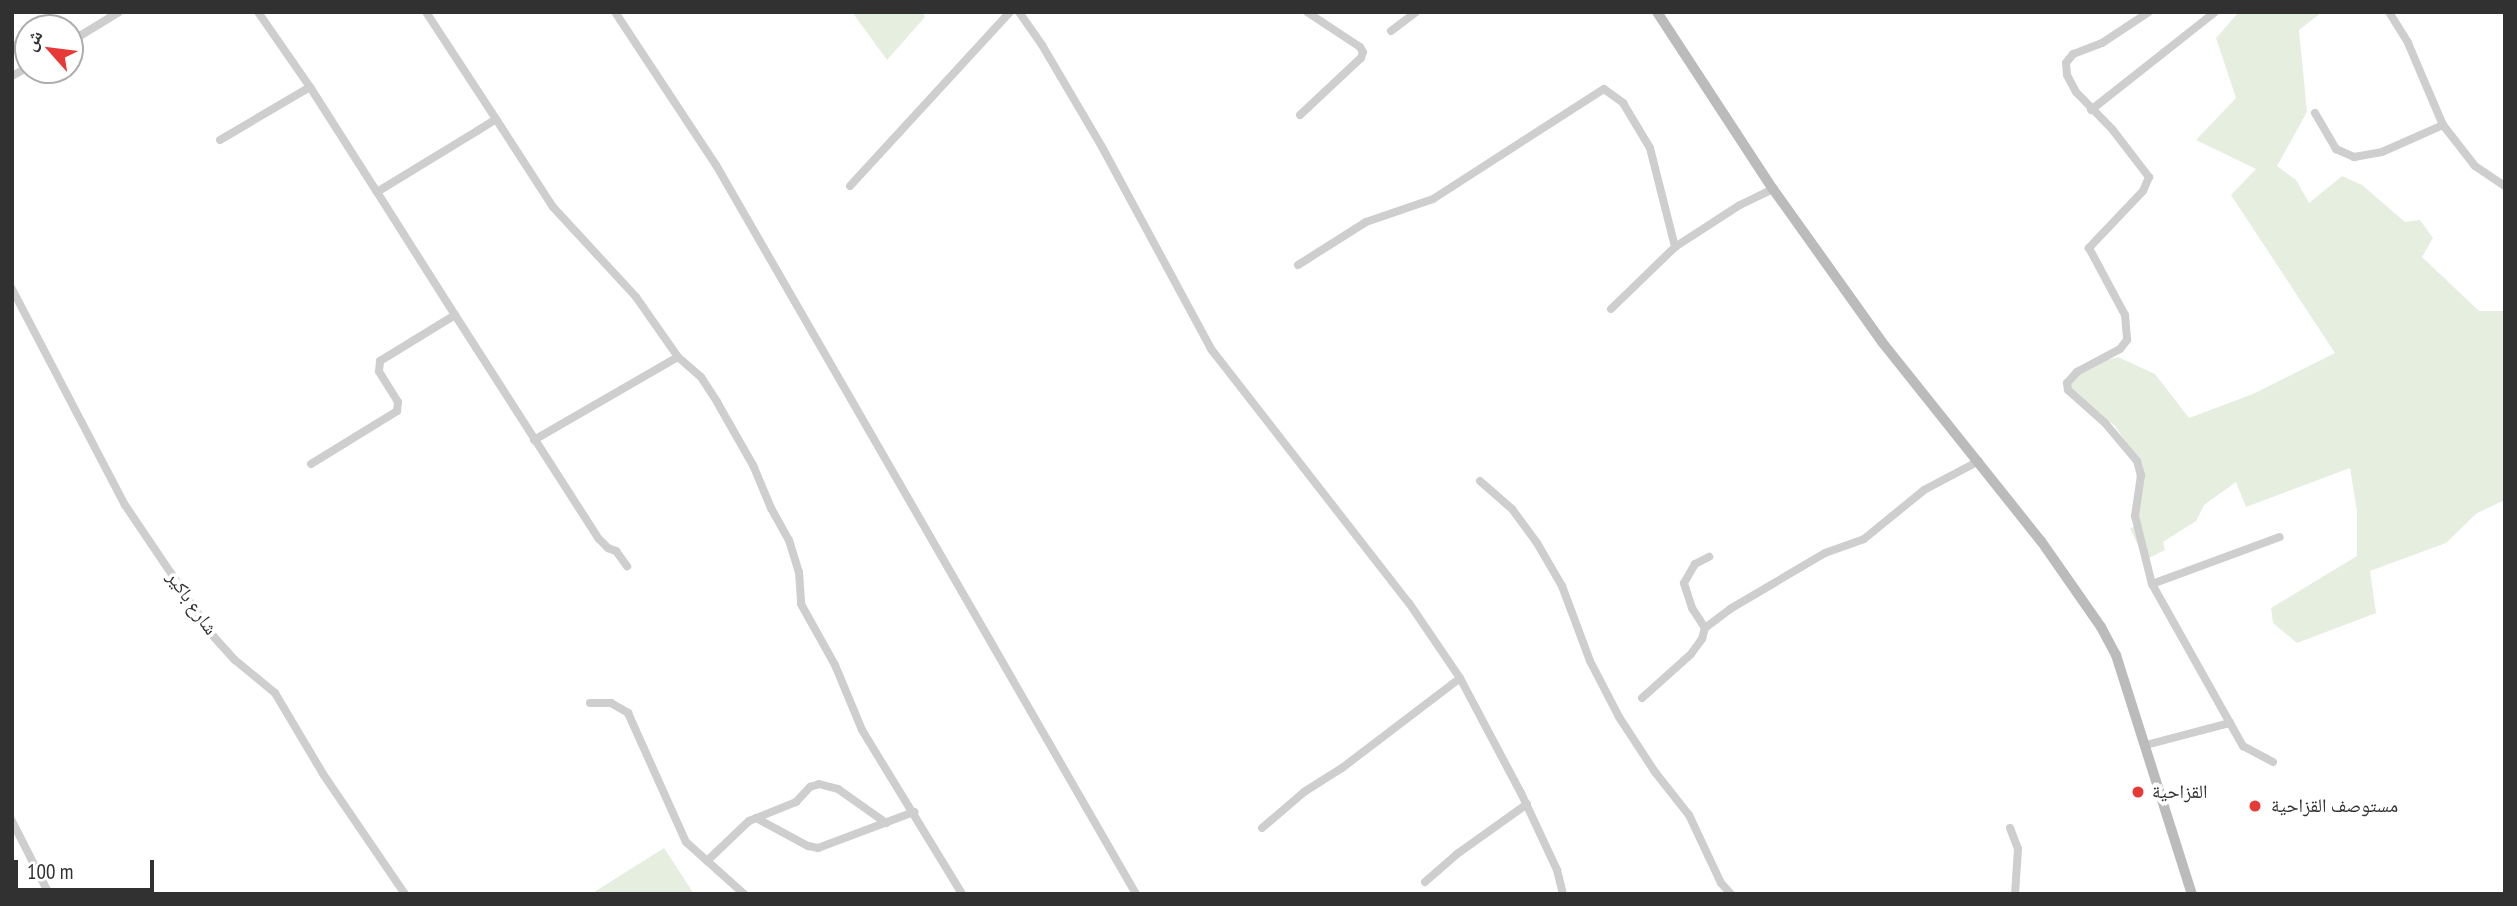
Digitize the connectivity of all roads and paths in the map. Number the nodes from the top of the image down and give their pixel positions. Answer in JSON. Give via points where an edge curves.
{"nodes":[{"id":1,"x":119,"y":12,"type":"edge"},
{"id":2,"x":258,"y":12,"type":"edge"},
{"id":3,"x":426,"y":12,"type":"edge"},
{"id":4,"x":615,"y":12,"type":"edge"},
{"id":5,"x":1010,"y":12,"type":"edge"},
{"id":6,"x":1019,"y":12,"type":"edge"},
{"id":7,"x":1307,"y":12,"type":"edge"},
{"id":8,"x":1416,"y":12,"type":"edge"},
{"id":9,"x":1657,"y":12,"type":"edge"},
{"id":10,"x":2149,"y":12,"type":"edge"},
{"id":11,"x":2215,"y":12,"type":"edge"},
{"id":12,"x":2389,"y":12,"type":"edge"},
{"id":13,"x":1391,"y":32,"type":"dead end"},
{"id":14,"x":84,"y":33,"type":"edge"},
{"id":15,"x":310,"y":87,"type":"junction"},
{"id":16,"x":2091,"y":110,"type":"junction"},
{"id":17,"x":2315,"y":113,"type":"dead end"},
{"id":18,"x":1300,"y":115,"type":"dead end"},
{"id":19,"x":496,"y":119,"type":"junction"},
{"id":20,"x":2443,"y":125,"type":"junction"},
{"id":21,"x":220,"y":141,"type":"dead end"},
{"id":22,"x":849,"y":186,"type":"dead end"},
{"id":23,"x":2505,"y":186,"type":"edge"},
{"id":24,"x":1773,"y":189,"type":"junction"},
{"id":25,"x":377,"y":192,"type":"junction"},
{"id":26,"x":1675,"y":247,"type":"junction"},
{"id":27,"x":1298,"y":265,"type":"dead end"},
{"id":28,"x":12,"y":289,"type":"edge"},
{"id":29,"x":1611,"y":309,"type":"dead end"},
{"id":30,"x":455,"y":315,"type":"junction"},
{"id":31,"x":678,"y":357,"type":"junction"},
{"id":32,"x":534,"y":440,"type":"junction"},
{"id":33,"x":1979,"y":461,"type":"junction"},
{"id":34,"x":311,"y":464,"type":"dead end"},
{"id":35,"x":1480,"y":481,"type":"dead end"},
{"id":36,"x":2280,"y":537,"type":"dead end"},
{"id":37,"x":1709,"y":557,"type":"dead end"},
{"id":38,"x":627,"y":566,"type":"dead end"},
{"id":39,"x":2152,"y":584,"type":"junction"},
{"id":40,"x":1705,"y":628,"type":"junction"},
{"id":41,"x":1460,"y":678,"type":"junction"},
{"id":42,"x":1642,"y":698,"type":"dead end"},
{"id":43,"x":590,"y":703,"type":"dead end"},
{"id":44,"x":2230,"y":723,"type":"junction"},
{"id":45,"x":2146,"y":745,"type":"junction"},
{"id":46,"x":2273,"y":761,"type":"dead end"},
{"id":47,"x":1527,"y":804,"type":"junction"},
{"id":48,"x":914,"y":812,"type":"junction"},
{"id":49,"x":755,"y":818,"type":"junction"},
{"id":50,"x":12,"y":821,"type":"edge"},
{"id":51,"x":886,"y":823,"type":"junction"},
{"id":52,"x":1262,"y":828,"type":"dead end"},
{"id":53,"x":2010,"y":828,"type":"dead end"},
{"id":54,"x":15,"y":835,"type":"edge"},
{"id":55,"x":707,"y":861,"type":"junction"},
{"id":56,"x":1425,"y":882,"type":"dead end"},
{"id":57,"x":1558,"y":892,"type":"edge"},
{"id":58,"x":50,"y":894,"type":"edge"},
{"id":59,"x":405,"y":894,"type":"edge"},
{"id":60,"x":744,"y":894,"type":"edge"},
{"id":61,"x":962,"y":894,"type":"edge"},
{"id":62,"x":1136,"y":894,"type":"edge"},
{"id":63,"x":1731,"y":894,"type":"edge"},
{"id":64,"x":2015,"y":894,"type":"edge"},
{"id":65,"x":2192,"y":894,"type":"edge"}],
"edges":[{"from":1,"to":14,"type":"street"},
{"from":2,"to":15,"type":"street"},
{"from":3,"to":19,"type":"street"},
{"from":4,"to":62,"type":"street","via":[[716,165]]},
{"from":5,"to":22,"type":"street"},
{"from":6,"to":41,"type":"street","via":[[1096,137],[1211,349],[1409,603]]},
{"from":7,"to":18,"type":"street","via":[[1363,52]]},
{"from":8,"to":13,"type":"street"},
{"from":9,"to":24,"type":"street"},
{"from":10,"to":16,"type":"street","via":[[2102,43],[2068,58],[2067,75]]},
{"from":11,"to":16,"type":"street"},
{"from":12,"to":20,"type":"street","via":[[2408,43]]},
{"from":15,"to":21,"type":"street"},
{"from":15,"to":25,"type":"street"},
{"from":16,"to":39,"type":"street","via":[[2149,177],[2143,191],[2089,248],[2125,314],[2127,340],[2120,349],[2070,377],[2068,390],[2105,423],[2137,461],[2141,475],[2135,516]]},
{"from":17,"to":20,"type":"street","via":[[2336,149],[2354,157],[2391,149]]},
{"from":19,"to":25,"type":"street"},
{"from":19,"to":31,"type":"street","via":[[553,207],[636,297]]},
{"from":20,"to":23,"type":"street","via":[[2475,166]]},
{"from":24,"to":26,"type":"street"},
{"from":24,"to":33,"type":"street","via":[[1882,342]]},
{"from":25,"to":30,"type":"street"},
{"from":26,"to":27,"type":"street","via":[[1650,148],[1623,103],[1604,89],[1433,199],[1366,222]]},
{"from":26,"to":29,"type":"street"},
{"from":28,"to":59,"type":"street","name":"شارع باكير","via":[[125,505],[214,637],[275,693],[323,774]]},
{"from":30,"to":32,"type":"street"},
{"from":30,"to":34,"type":"street","via":[[380,361],[379,371],[398,402],[397,411]]},
{"from":31,"to":32,"type":"street"},
{"from":31,"to":48,"type":"street","via":[[701,377],[753,465],[795,555],[804,612],[835,666],[874,752]]},
{"from":32,"to":38,"type":"street","via":[[599,539]]},
{"from":33,"to":40,"type":"street","via":[[1924,490],[1864,539],[1825,553]]},
{"from":33,"to":45,"type":"street","via":[[2101,627],[2116,655]]},
{"from":35,"to":63,"type":"street","via":[[1513,509],[1537,543],[1562,586],[1590,661],[1619,717],[1689,815],[1712,866]]},
{"from":36,"to":39,"type":"street"},
{"from":37,"to":40,"type":"street","via":[[1688,571],[1684,583]]},
{"from":39,"to":44,"type":"street"},
{"from":40,"to":42,"type":"street","via":[[1690,654]]},
{"from":41,"to":47,"type":"street"},
{"from":41,"to":52,"type":"street"},
{"from":43,"to":55,"type":"street","via":[[611,703],[628,713],[681,834]]},
{"from":44,"to":45,"type":"street"},
{"from":44,"to":46,"type":"street","via":[[2243,746]]},
{"from":45,"to":65,"type":"street"},
{"from":47,"to":56,"type":"street"},
{"from":47,"to":57,"type":"street","via":[[1557,870]]},
{"from":48,"to":51,"type":"street"},
{"from":48,"to":61,"type":"street"},
{"from":49,"to":51,"type":"street","via":[[818,848]]},
{"from":49,"to":51,"type":"street","via":[[796,802],[819,783],[846,794]]},
{"from":49,"to":55,"type":"street"},
{"from":50,"to":54,"type":"street"},
{"from":53,"to":64,"type":"street","via":[[2018,849]]},
{"from":54,"to":58,"type":"street"},
{"from":55,"to":60,"type":"street"}]}
